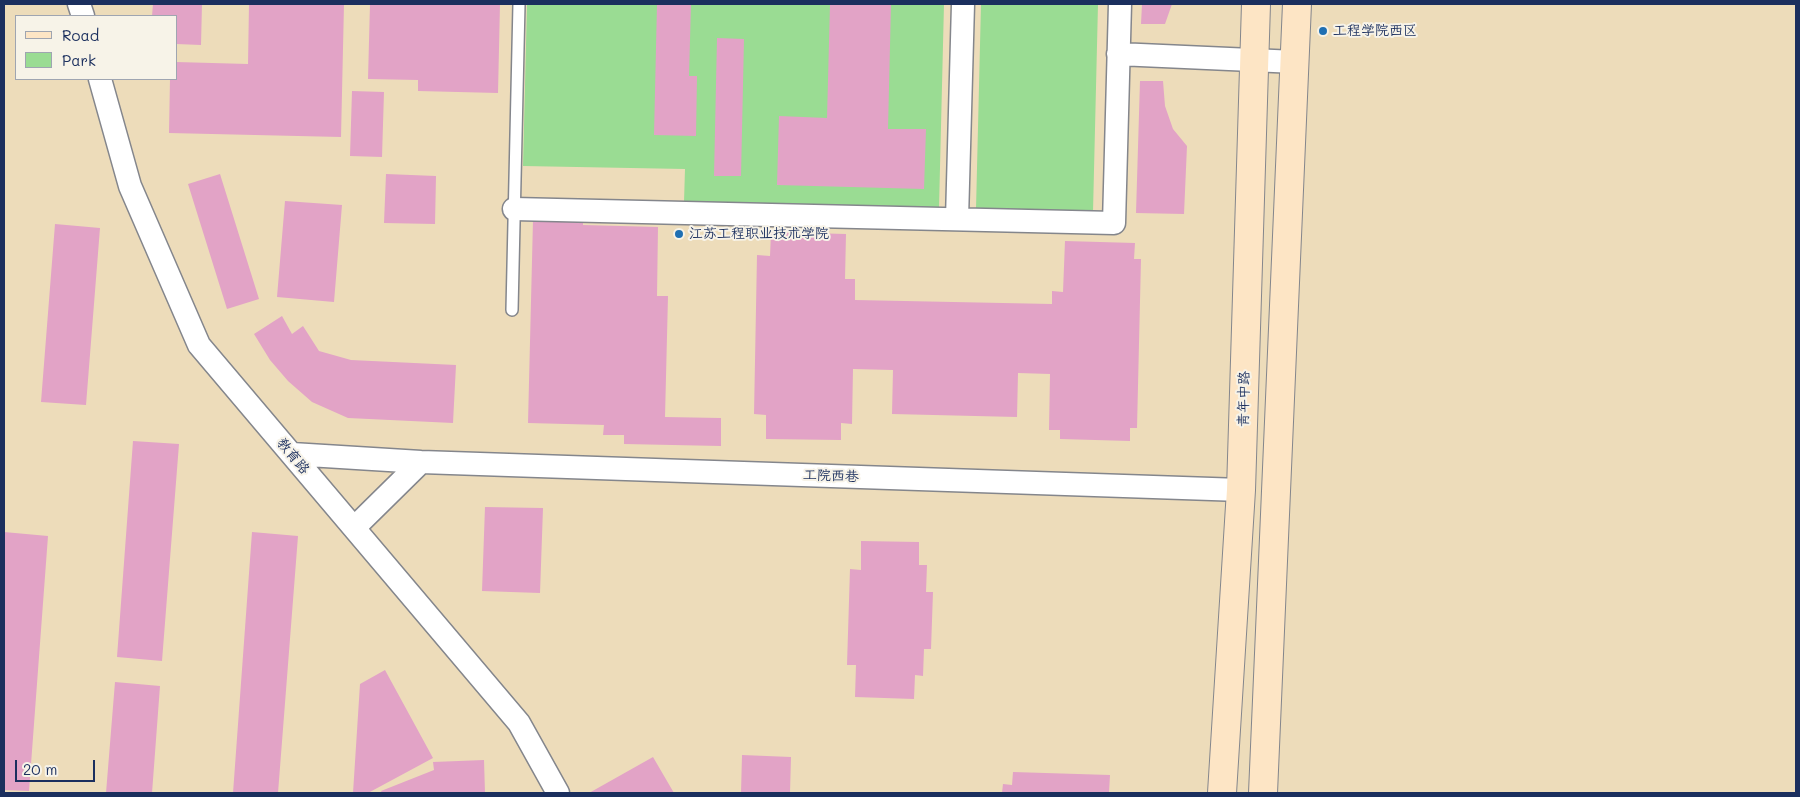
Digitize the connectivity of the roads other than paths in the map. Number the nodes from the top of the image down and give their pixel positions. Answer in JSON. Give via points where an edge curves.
{"nodes":[{"id":1,"x":520,"y":4,"type":"edge"},
{"id":2,"x":963,"y":4,"type":"edge"},
{"id":3,"x":1120,"y":4,"type":"edge"},
{"id":4,"x":1256,"y":4,"type":"edge"},
{"id":5,"x":1297,"y":4,"type":"edge"},
{"id":6,"x":1118,"y":54,"type":"junction"},
{"id":7,"x":1254,"y":60,"type":"junction"},
{"id":8,"x":1296,"y":62,"type":"junction"},
{"id":9,"x":100,"y":80,"type":"edge"},
{"id":10,"x":514,"y":209,"type":"junction"},
{"id":11,"x":958,"y":219,"type":"junction"},
{"id":12,"x":512,"y":310,"type":"dead end"},
{"id":13,"x":292,"y":454,"type":"junction"},
{"id":14,"x":421,"y":462,"type":"junction"},
{"id":15,"x":1242,"y":490,"type":"junction"},
{"id":16,"x":355,"y":527,"type":"junction"},
{"id":17,"x":558,"y":793,"type":"edge"},
{"id":18,"x":1222,"y":793,"type":"edge"},
{"id":19,"x":1263,"y":793,"type":"edge"}],
"edges":[{"from":1,"to":10,"type":"lane"},
{"from":2,"to":11,"type":"street"},
{"from":3,"to":6,"type":"street"},
{"from":4,"to":7,"type":"main road","name":"青年中路"},
{"from":5,"to":8,"type":"main road"},
{"from":6,"to":7,"type":"street"},
{"from":6,"to":11,"type":"street","via":[[1114,223]]},
{"from":7,"to":8,"type":"street"},
{"from":7,"to":15,"type":"main road","name":"青年中路"},
{"from":8,"to":19,"type":"main road"},
{"from":9,"to":13,"type":"street","name":"教育路","via":[[130,186],[199,345]]},
{"from":10,"to":11,"type":"street"},
{"from":10,"to":12,"type":"lane"},
{"from":13,"to":14,"type":"street","name":"工院西巷"},
{"from":13,"to":16,"type":"street","name":"教育路"},
{"from":14,"to":15,"type":"street","name":"工院西巷"},
{"from":14,"to":16,"type":"street"},
{"from":15,"to":18,"type":"main road","name":"青年中路"},
{"from":16,"to":17,"type":"street","name":"教育路","via":[[520,723]]}]}
